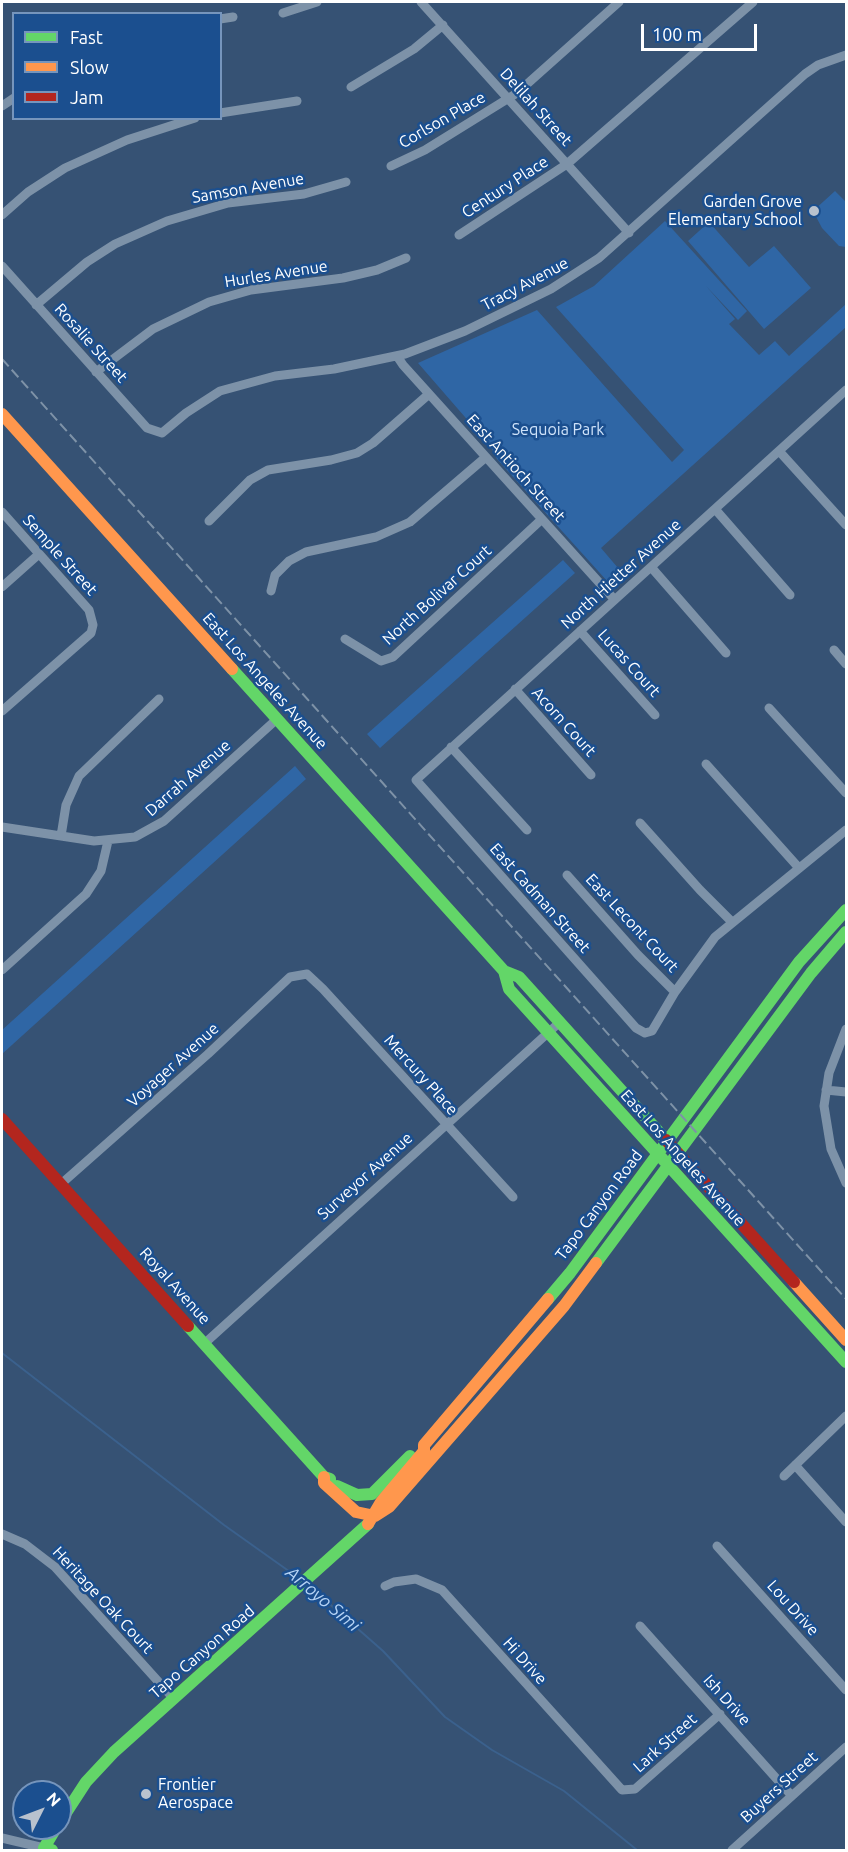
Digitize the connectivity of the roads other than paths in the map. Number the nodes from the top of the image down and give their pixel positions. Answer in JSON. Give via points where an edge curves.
{"nodes":[{"id":1,"x":317,"y":2,"type":"edge"},
{"id":2,"x":421,"y":2,"type":"edge"},
{"id":3,"x":619,"y":2,"type":"edge"},
{"id":4,"x":753,"y":2,"type":"edge"},
{"id":5,"x":283,"y":13,"type":"dead end"},
{"id":6,"x":233,"y":17,"type":"dead end"},
{"id":7,"x":222,"y":19,"type":"edge"},
{"id":8,"x":443,"y":25,"type":"junction"},
{"id":9,"x":846,"y":55,"type":"edge"},
{"id":10,"x":351,"y":87,"type":"dead end"},
{"id":11,"x":508,"y":98,"type":"junction"},
{"id":12,"x":297,"y":101,"type":"dead end"},
{"id":13,"x":222,"y":113,"type":"edge"},
{"id":14,"x":189,"y":120,"type":"edge"},
{"id":15,"x":567,"y":164,"type":"junction"},
{"id":16,"x":391,"y":166,"type":"dead end"},
{"id":17,"x":346,"y":182,"type":"dead end"},
{"id":18,"x":2,"y":215,"type":"edge"},
{"id":19,"x":629,"y":232,"type":"junction"},
{"id":20,"x":459,"y":235,"type":"dead end"},
{"id":21,"x":406,"y":258,"type":"dead end"},
{"id":22,"x":2,"y":266,"type":"edge"},
{"id":23,"x":36,"y":305,"type":"junction"},
{"id":24,"x":397,"y":356,"type":"junction"},
{"id":25,"x":96,"y":372,"type":"junction"},
{"id":26,"x":845,"y":393,"type":"edge"},
{"id":27,"x":429,"y":394,"type":"junction"},
{"id":28,"x":2,"y":414,"type":"edge"},
{"id":29,"x":162,"y":433,"type":"joint"},
{"id":30,"x":779,"y":451,"type":"junction"},
{"id":31,"x":486,"y":457,"type":"junction"},
{"id":32,"x":715,"y":509,"type":"junction"},
{"id":33,"x":2,"y":512,"type":"edge"},
{"id":34,"x":542,"y":519,"type":"junction"},
{"id":35,"x":208,"y":521,"type":"dead end"},
{"id":36,"x":846,"y":525,"type":"edge"},
{"id":37,"x":39,"y":554,"type":"junction"},
{"id":38,"x":651,"y":567,"type":"junction"},
{"id":39,"x":2,"y":587,"type":"edge"},
{"id":40,"x":271,"y":591,"type":"dead end"},
{"id":41,"x":790,"y":595,"type":"dead end"},
{"id":42,"x":614,"y":599,"type":"junction"},
{"id":43,"x":580,"y":631,"type":"junction"},
{"id":44,"x":345,"y":639,"type":"dead end"},
{"id":45,"x":834,"y":650,"type":"dead end"},
{"id":46,"x":726,"y":652,"type":"dead end"},
{"id":47,"x":846,"y":664,"type":"edge"},
{"id":48,"x":515,"y":689,"type":"junction"},
{"id":49,"x":159,"y":699,"type":"dead end"},
{"id":50,"x":770,"y":708,"type":"dead end"},
{"id":51,"x":2,"y":711,"type":"edge"},
{"id":52,"x":655,"y":715,"type":"dead end"},
{"id":53,"x":277,"y":719,"type":"junction"},
{"id":54,"x":451,"y":747,"type":"junction"},
{"id":55,"x":706,"y":764,"type":"dead end"},
{"id":56,"x":591,"y":774,"type":"dead end"},
{"id":57,"x":416,"y":780,"type":"joint"},
{"id":58,"x":846,"y":793,"type":"edge"},
{"id":59,"x":640,"y":823,"type":"dead end"},
{"id":60,"x":2,"y":827,"type":"edge"},
{"id":61,"x":527,"y":830,"type":"dead end"},
{"id":62,"x":846,"y":830,"type":"edge"},
{"id":63,"x":61,"y":836,"type":"junction"},
{"id":64,"x":108,"y":841,"type":"junction"},
{"id":65,"x":799,"y":868,"type":"junction"},
{"id":66,"x":567,"y":876,"type":"dead end"},
{"id":67,"x":846,"y":910,"type":"edge"},
{"id":68,"x":732,"y":922,"type":"junction"},
{"id":69,"x":846,"y":932,"type":"edge"},
{"id":70,"x":2,"y":970,"type":"edge"},
{"id":71,"x":504,"y":970,"type":"junction"},
{"id":72,"x":307,"y":974,"type":"joint"},
{"id":73,"x":675,"y":992,"type":"junction"},
{"id":74,"x":560,"y":1022,"type":"junction"},
{"id":75,"x":846,"y":1029,"type":"edge"},
{"id":76,"x":548,"y":1034,"type":"junction"},
{"id":77,"x":826,"y":1089,"type":"junction"},
{"id":78,"x":846,"y":1092,"type":"edge"},
{"id":79,"x":2,"y":1119,"type":"edge"},
{"id":80,"x":445,"y":1124,"type":"junction"},
{"id":81,"x":668,"y":1141,"type":"junction"},
{"id":82,"x":679,"y":1154,"type":"junction"},
{"id":83,"x":657,"y":1155,"type":"junction"},
{"id":84,"x":669,"y":1168,"type":"junction"},
{"id":85,"x":846,"y":1183,"type":"edge"},
{"id":86,"x":61,"y":1184,"type":"junction"},
{"id":87,"x":513,"y":1197,"type":"dead end"},
{"id":88,"x":846,"y":1340,"type":"edge"},
{"id":89,"x":204,"y":1343,"type":"junction"},
{"id":90,"x":846,"y":1362,"type":"edge"},
{"id":91,"x":846,"y":1416,"type":"edge"},
{"id":92,"x":424,"y":1445,"type":"junction"},
{"id":93,"x":795,"y":1465,"type":"junction"},
{"id":94,"x":784,"y":1476,"type":"dead end"},
{"id":95,"x":324,"y":1477,"type":"junction"},
{"id":96,"x":337,"y":1485,"type":"junction"},
{"id":97,"x":375,"y":1516,"type":"junction"},
{"id":98,"x":846,"y":1522,"type":"edge"},
{"id":99,"x":2,"y":1534,"type":"edge"},
{"id":100,"x":717,"y":1546,"type":"dead end"},
{"id":101,"x":385,"y":1586,"type":"dead end"},
{"id":102,"x":640,"y":1626,"type":"dead end"},
{"id":103,"x":846,"y":1690,"type":"edge"},
{"id":104,"x":174,"y":1699,"type":"junction"},
{"id":105,"x":720,"y":1714,"type":"junction"},
{"id":106,"x":846,"y":1747,"type":"edge"},
{"id":107,"x":629,"y":1791,"type":"joint"},
{"id":108,"x":792,"y":1796,"type":"junction"},
{"id":109,"x":72,"y":1805,"type":"edge"},
{"id":110,"x":2,"y":1838,"type":"edge"},
{"id":111,"x":46,"y":1850,"type":"edge"},
{"id":112,"x":732,"y":1851,"type":"edge"}],
"edges":[{"from":1,"to":5,"type":"street"},
{"from":2,"to":8,"type":"street","name":"Delilah Street"},
{"from":3,"to":11,"type":"street","name":"Corlson Place"},
{"from":4,"to":15,"type":"street","name":"Century Place"},
{"from":6,"to":7,"type":"street"},
{"from":8,"to":10,"type":"street","via":[[414,49]]},
{"from":8,"to":11,"type":"street","name":"Delilah Street"},
{"from":9,"to":19,"type":"street","name":"Tracy Avenue","via":[[805,74]]},
{"from":11,"to":15,"type":"street","name":"Delilah Street"},
{"from":11,"to":16,"type":"street","name":"Corlson Place","via":[[425,150]]},
{"from":12,"to":13,"type":"street"},
{"from":14,"to":18,"type":"street","via":[[127,140],[65,168]]},
{"from":15,"to":19,"type":"street","name":"Delilah Street"},
{"from":15,"to":20,"type":"street","name":"Century Place"},
{"from":17,"to":23,"type":"street","name":"Samson Avenue","via":[[304,194],[228,203],[167,221],[115,244]]},
{"from":19,"to":24,"type":"street","name":"Tracy Avenue","via":[[552,289],[465,331]]},
{"from":21,"to":25,"type":"street","name":"Hurles Avenue","via":[[343,278],[251,290],[209,302],[153,329]]},
{"from":22,"to":23,"type":"street","name":"Rosalie Street"},
{"from":23,"to":25,"type":"street","name":"Rosalie Street"},
{"from":24,"to":27,"type":"street","name":"East Antioch Street"},
{"from":24,"to":29,"type":"street","name":"Tracy Avenue","via":[[244,382],[205,400]]},
{"from":25,"to":29,"type":"street","name":"Rosalie Street","via":[[147,428]]},
{"from":26,"to":30,"type":"street","name":"North Hietter Avenue"},
{"from":27,"to":31,"type":"street","name":"East Antioch Street"},
{"from":27,"to":35,"type":"street","via":[[357,453],[268,470],[250,480]]},
{"from":28,"to":53,"type":"main road","name":"East Los Angeles Avenue"},
{"from":30,"to":32,"type":"street","name":"North Hietter Avenue"},
{"from":30,"to":36,"type":"street"},
{"from":31,"to":34,"type":"street","name":"East Antioch Street"},
{"from":31,"to":40,"type":"street","via":[[410,522],[376,537],[306,552],[289,561],[275,575]]},
{"from":32,"to":38,"type":"street","name":"North Hietter Avenue"},
{"from":32,"to":41,"type":"street"},
{"from":33,"to":37,"type":"street","name":"Semple Street"},
{"from":34,"to":42,"type":"street","name":"East Antioch Street"},
{"from":34,"to":44,"type":"street","name":"North Bolivar Court","via":[[393,657],[381,661]]},
{"from":37,"to":39,"type":"street"},
{"from":37,"to":51,"type":"street","name":"Semple Street","via":[[89,610],[93,620],[91,633]]},
{"from":38,"to":42,"type":"street","name":"North Hietter Avenue"},
{"from":38,"to":46,"type":"street"},
{"from":42,"to":43,"type":"street","name":"North Hietter Avenue"},
{"from":43,"to":48,"type":"street","name":"North Hietter Avenue"},
{"from":43,"to":52,"type":"street","name":"Lucas Court"},
{"from":45,"to":47,"type":"street"},
{"from":48,"to":54,"type":"street","name":"North Hietter Avenue"},
{"from":48,"to":56,"type":"street","name":"Acorn Court"},
{"from":49,"to":63,"type":"street","via":[[79,776],[66,805]]},
{"from":50,"to":58,"type":"street"},
{"from":53,"to":64,"type":"street","name":"Darrah Avenue","via":[[164,821],[135,837]]},
{"from":53,"to":71,"type":"main road","name":"East Los Angeles Avenue"},
{"from":54,"to":57,"type":"street","name":"North Hietter Avenue"},
{"from":54,"to":61,"type":"street"},
{"from":55,"to":65,"type":"street"},
{"from":57,"to":73,"type":"street","name":"East Cadman Street","via":[[636,1028],[645,1034],[652,1031]]},
{"from":59,"to":68,"type":"street"},
{"from":60,"to":63,"type":"street","name":"Darrah Avenue"},
{"from":62,"to":65,"type":"street"},
{"from":63,"to":64,"type":"street","name":"Darrah Avenue"},
{"from":64,"to":70,"type":"street","via":[[101,871],[86,894]]},
{"from":65,"to":68,"type":"street"},
{"from":66,"to":73,"type":"street","name":"East Lecont Court"},
{"from":67,"to":81,"type":"main road","name":"Tapo Canyon Road","via":[[799,962]]},
{"from":68,"to":73,"type":"street","via":[[702,952]]},
{"from":69,"to":82,"type":"main road","name":"Tapo Canyon Road","via":[[811,973]]},
{"from":71,"to":74,"type":"main road","name":"East Los Angeles Avenue","via":[[519,977]]},
{"from":71,"to":76,"type":"main road","name":"East Los Angeles Avenue","via":[[509,989]]},
{"from":72,"to":80,"type":"street","name":"Mercury Place"},
{"from":72,"to":86,"type":"street","name":"Voyager Avenue","via":[[290,977]]},
{"from":74,"to":76,"type":"street","name":"Surveyor Avenue"},
{"from":74,"to":81,"type":"main road","name":"East Los Angeles Avenue"},
{"from":75,"to":77,"type":"street"},
{"from":76,"to":80,"type":"street","name":"Surveyor Avenue"},
{"from":76,"to":83,"type":"main road","name":"East Los Angeles Avenue"},
{"from":77,"to":78,"type":"street"},
{"from":77,"to":85,"type":"street","via":[[826,1128]]},
{"from":79,"to":86,"type":"main road","name":"Royal Avenue"},
{"from":80,"to":87,"type":"street","name":"Mercury Place"},
{"from":80,"to":89,"type":"street","name":"Surveyor Avenue"},
{"from":81,"to":82,"type":"main road","name":"East Los Angeles Avenue"},
{"from":81,"to":83,"type":"main road","name":"Tapo Canyon Road"},
{"from":82,"to":84,"type":"main road","name":"Tapo Canyon Road"},
{"from":82,"to":88,"type":"main road","name":"East Los Angeles Avenue"},
{"from":83,"to":84,"type":"main road","name":"East Los Angeles Avenue"},
{"from":83,"to":92,"type":"main road","name":"Tapo Canyon Road","via":[[550,1298]]},
{"from":84,"to":90,"type":"main road","name":"East Los Angeles Avenue"},
{"from":84,"to":97,"type":"main road","name":"Tapo Canyon Road","via":[[564,1306],[389,1507]]},
{"from":86,"to":89,"type":"main road","name":"Royal Avenue"},
{"from":89,"to":95,"type":"main road","name":"Royal Avenue"},
{"from":91,"to":93,"type":"street"},
{"from":92,"to":96,"type":"main road","via":[[372,1494],[357,1495]]},
{"from":92,"to":97,"type":"main road","name":"Tapo Canyon Road","via":[[424,1450],[381,1502]]},
{"from":93,"to":94,"type":"street"},
{"from":93,"to":98,"type":"street"},
{"from":95,"to":96,"type":"main road","name":"Royal Avenue"},
{"from":95,"to":97,"type":"main road","name":"Royal Avenue","via":[[324,1484],[356,1512]]},
{"from":96,"to":97,"type":"main road","name":"Royal Avenue"},
{"from":97,"to":104,"type":"main road","name":"Tapo Canyon Road","via":[[324,1567]]},
{"from":99,"to":104,"type":"street","name":"Heritage Oak Court","via":[[26,1544],[55,1567]]},
{"from":100,"to":103,"type":"street","name":"Lou Drive"},
{"from":101,"to":107,"type":"street","name":"Hi Drive","via":[[416,1580],[442,1590],[616,1786]]},
{"from":102,"to":105,"type":"street","name":"Ish Drive"},
{"from":104,"to":109,"type":"main road","name":"Tapo Canyon Road","via":[[98,1769]]},
{"from":105,"to":107,"type":"street","name":"Lark Street"},
{"from":105,"to":108,"type":"street","name":"Ish Drive"},
{"from":106,"to":108,"type":"street","name":"Buyers Street"},
{"from":108,"to":112,"type":"street","name":"Buyers Street"},
{"from":110,"to":111,"type":"street"}]}
